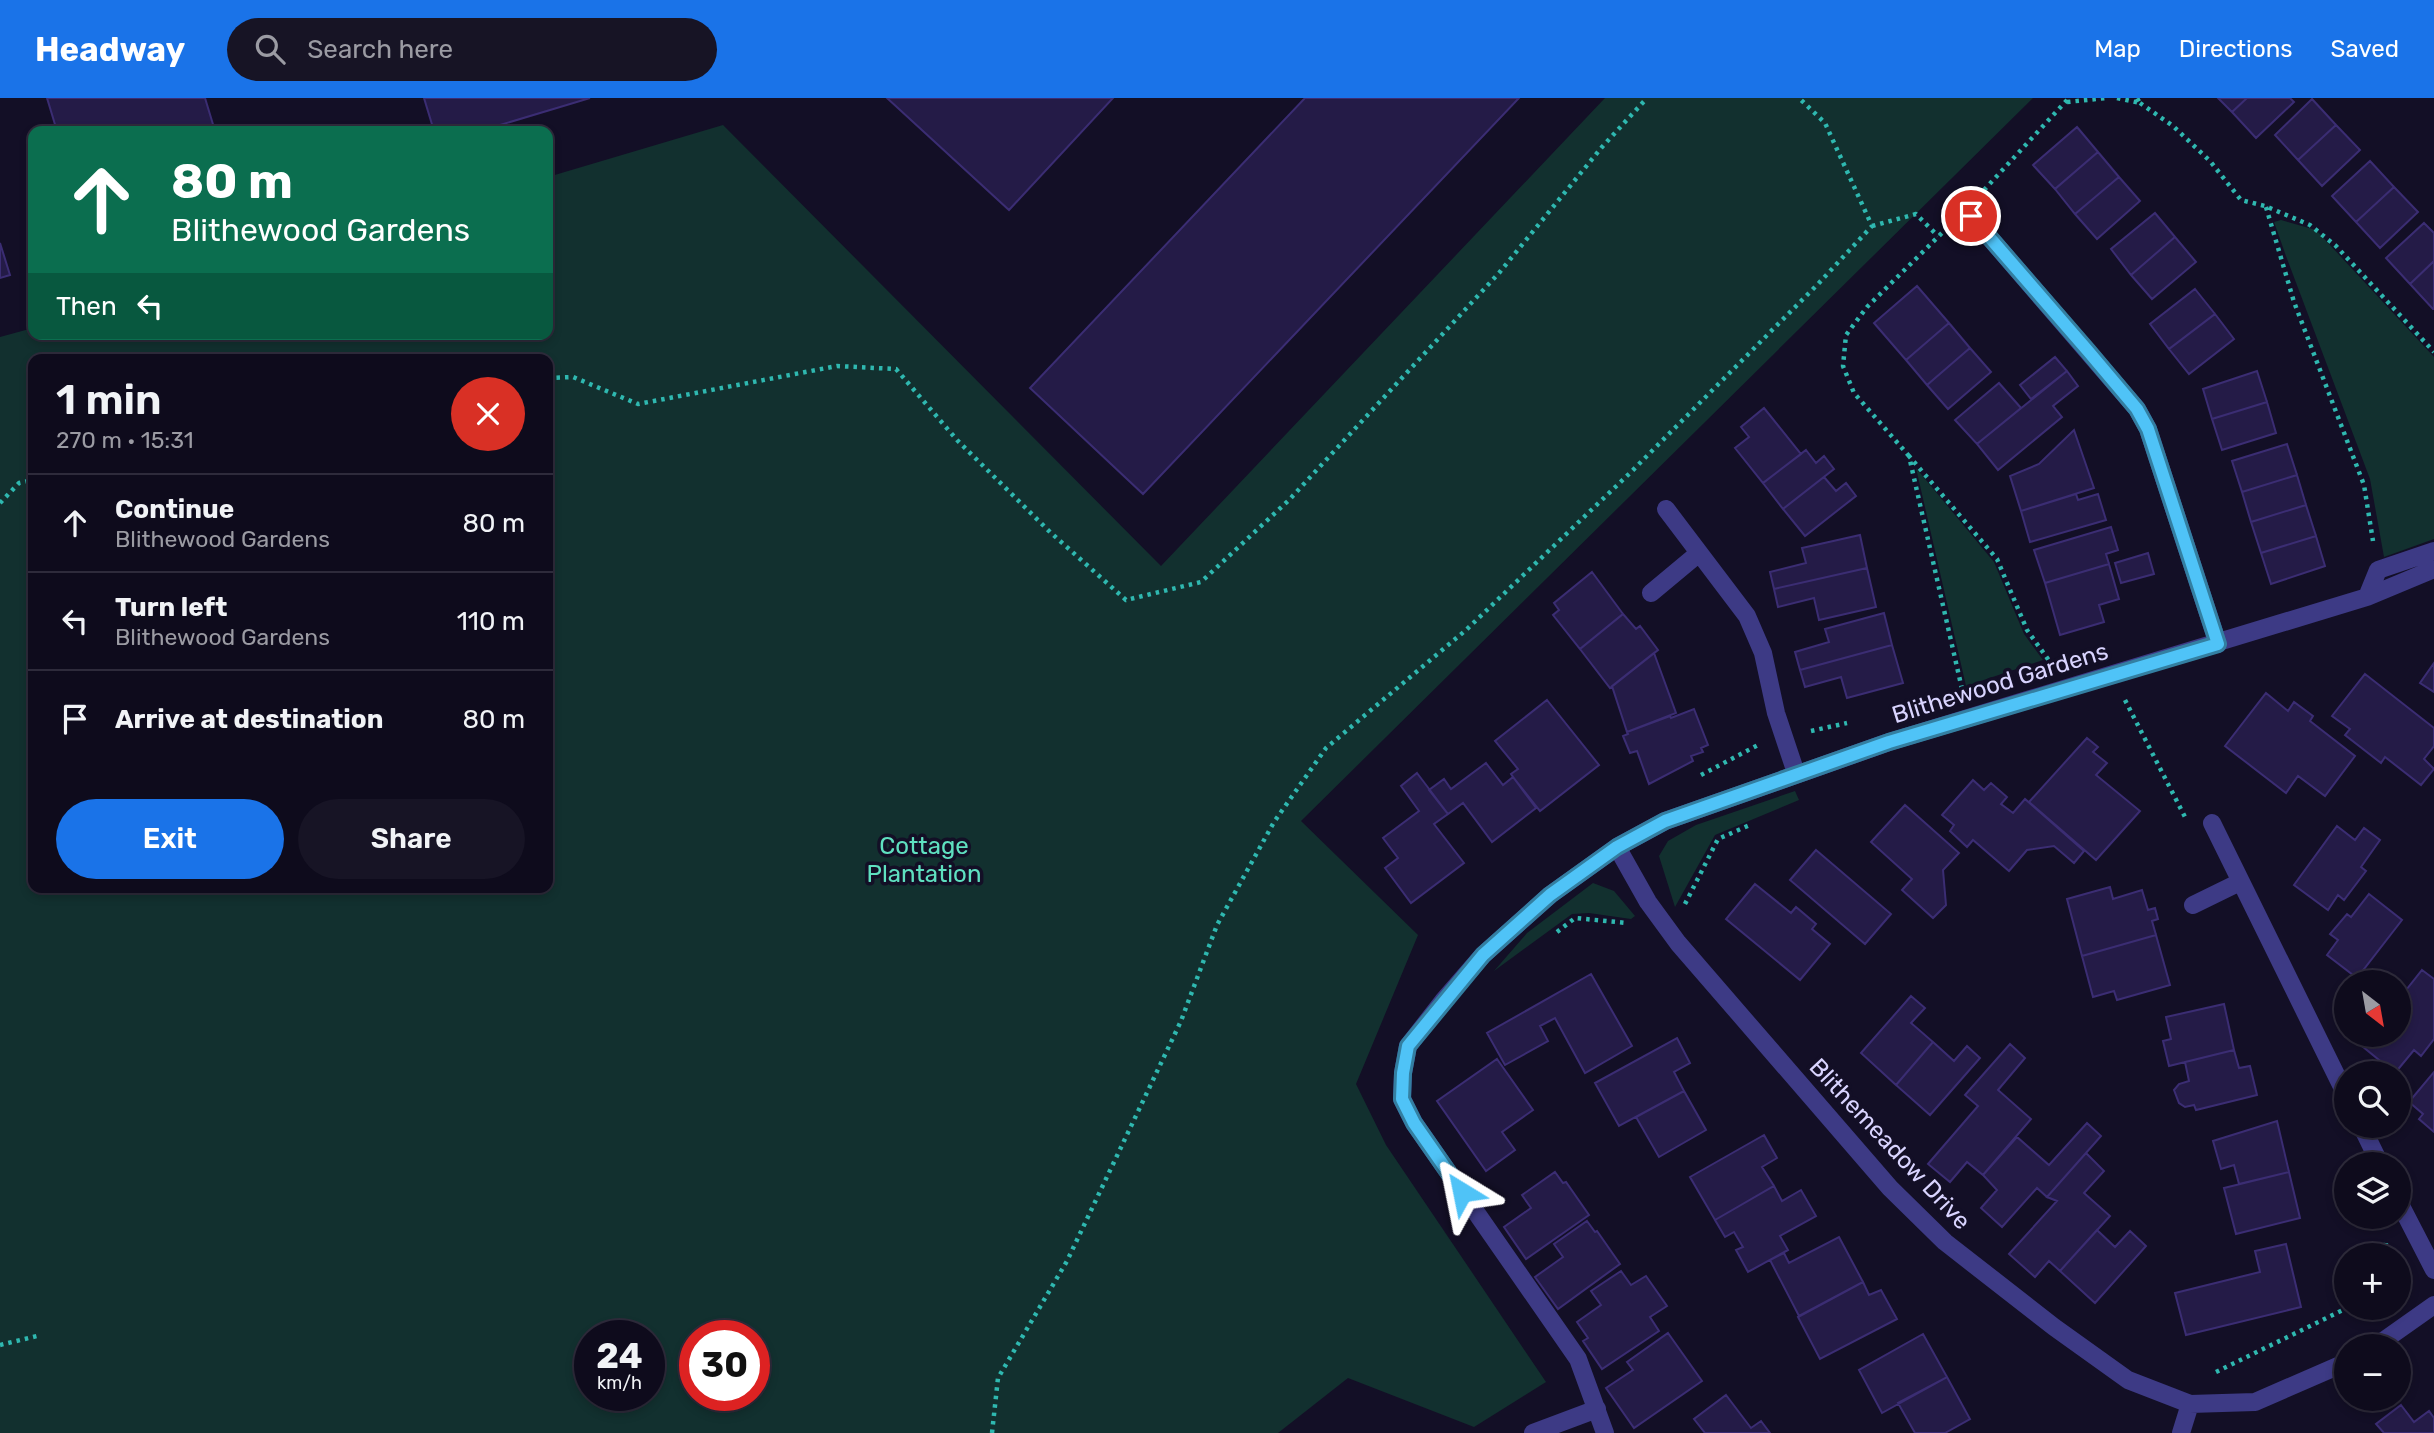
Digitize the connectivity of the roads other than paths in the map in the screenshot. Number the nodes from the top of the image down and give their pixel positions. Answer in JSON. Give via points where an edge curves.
{"nodes":[{"id":1,"x":1971,"y":216,"type":"dead end"},
{"id":2,"x":1666,"y":509,"type":"dead end"},
{"id":3,"x":2434,"y":551,"type":"edge"},
{"id":4,"x":1699,"y":553,"type":"junction"},
{"id":5,"x":2434,"y":569,"type":"edge"},
{"id":6,"x":1651,"y":593,"type":"dead end"},
{"id":7,"x":2367,"y":597,"type":"junction"},
{"id":8,"x":2218,"y":644,"type":"junction"},
{"id":9,"x":1796,"y":773,"type":"junction"},
{"id":10,"x":2212,"y":823,"type":"road end"},
{"id":11,"x":1617,"y":847,"type":"junction"},
{"id":12,"x":2240,"y":882,"type":"junction"},
{"id":13,"x":2193,"y":905,"type":"dead end"},
{"id":14,"x":2334,"y":1071,"type":"edge"},
{"id":15,"x":2411,"y":1225,"type":"edge"},
{"id":16,"x":2434,"y":1270,"type":"edge"},
{"id":17,"x":2434,"y":1304,"type":"edge"},
{"id":18,"x":2393,"y":1334,"type":"edge"},
{"id":19,"x":2334,"y":1368,"type":"edge"},
{"id":20,"x":2190,"y":1404,"type":"junction"},
{"id":21,"x":1597,"y":1409,"type":"junction"},
{"id":22,"x":1533,"y":1433,"type":"edge"},
{"id":23,"x":1605,"y":1433,"type":"edge"},
{"id":24,"x":2182,"y":1433,"type":"edge"}],
"edges":[{"from":1,"to":8,"type":"street","via":[[2137,409],[2148,429]]},
{"from":2,"to":4,"type":"street"},
{"from":3,"to":7,"type":"street","via":[[2378,570]]},
{"from":4,"to":6,"type":"street"},
{"from":4,"to":9,"type":"street","via":[[1747,616],[1763,653]]},
{"from":5,"to":7,"type":"street","name":"Blithewood Gardens"},
{"from":7,"to":8,"type":"street","name":"Blithewood Gardens"},
{"from":8,"to":9,"type":"street","name":"Blithewood Gardens"},
{"from":9,"to":11,"type":"street","name":"Blithewood Gardens","via":[[1665,821]]},
{"from":10,"to":12,"type":"street"},
{"from":11,"to":20,"type":"street","name":"Blithemeadow Drive","via":[[1664,924],[1890,1188],[1944,1242],[2127,1380]]},
{"from":11,"to":21,"type":"street","name":"Blithewood Gardens","via":[[1550,895],[1483,955],[1408,1046],[1402,1099],[1414,1123],[1578,1359]]},
{"from":12,"to":13,"type":"street"},
{"from":12,"to":14,"type":"street"},
{"from":15,"to":16,"type":"street"},
{"from":17,"to":18,"type":"street"},
{"from":19,"to":20,"type":"street","name":"Blithemeadow Drive","via":[[2255,1402]]},
{"from":20,"to":24,"type":"street"},
{"from":21,"to":22,"type":"street"},
{"from":21,"to":23,"type":"street","name":"Blithewood Gardens"}]}
